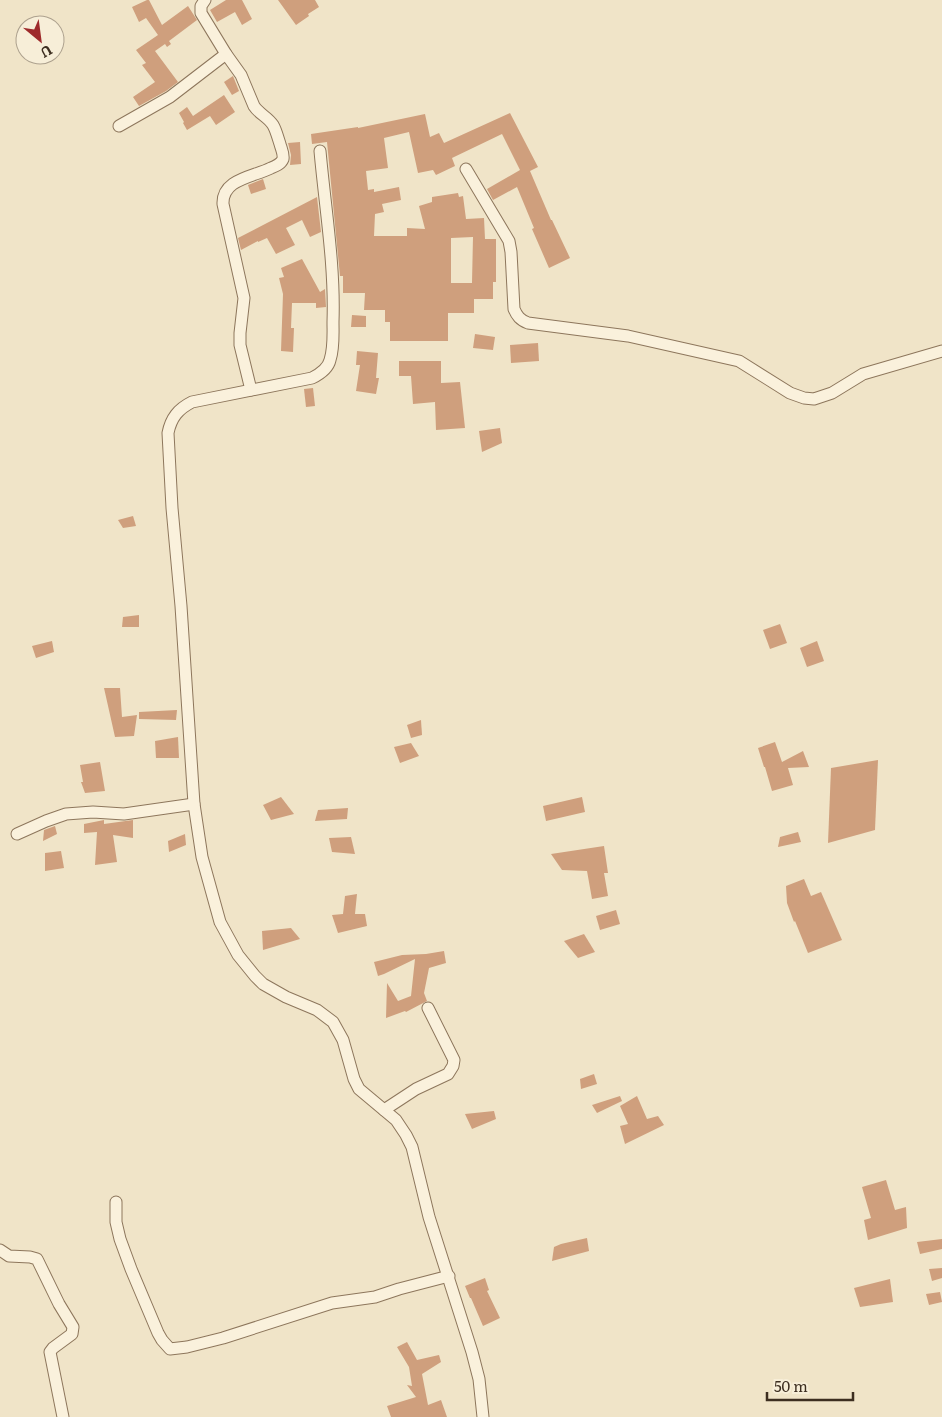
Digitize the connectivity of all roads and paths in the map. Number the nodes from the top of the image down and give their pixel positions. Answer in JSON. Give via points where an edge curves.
{"nodes":[{"id":1,"x":205,"y":0,"type":"edge"},
{"id":2,"x":226,"y":54,"type":"junction"},
{"id":3,"x":119,"y":126,"type":"dead end"},
{"id":4,"x":320,"y":151,"type":"dead end"},
{"id":5,"x":466,"y":169,"type":"dead end"},
{"id":6,"x":942,"y":351,"type":"edge"},
{"id":7,"x":251,"y":390,"type":"junction"},
{"id":8,"x":194,"y":804,"type":"junction"},
{"id":9,"x":17,"y":834,"type":"dead end"},
{"id":10,"x":428,"y":1008,"type":"dead end"},
{"id":11,"x":384,"y":1110,"type":"junction"},
{"id":12,"x":116,"y":1202,"type":"dead end"},
{"id":13,"x":0,"y":1250,"type":"edge"},
{"id":14,"x":449,"y":1276,"type":"junction"},
{"id":15,"x":63,"y":1417,"type":"edge"},
{"id":16,"x":483,"y":1417,"type":"edge"}],
"edges":[{"from":1,"to":2,"type":"street","via":[[201,13]]},
{"from":2,"to":3,"type":"street","via":[[170,97]]},
{"from":2,"to":7,"type":"street","via":[[254,106],[274,127],[283,155],[278,165],[233,183],[222,198],[244,298],[240,345]]},
{"from":4,"to":7,"type":"street","via":[[334,294],[331,359],[323,372],[312,378]]},
{"from":5,"to":6,"type":"street","via":[[509,241],[514,309],[528,323],[628,336],[739,361],[790,393],[804,398],[823,397],[863,374]]},
{"from":7,"to":8,"type":"street","via":[[201,399],[183,406],[173,418],[168,433]]},
{"from":8,"to":9,"type":"street","via":[[124,814],[66,814]]},
{"from":8,"to":11,"type":"street","via":[[211,892],[220,922],[238,955],[263,984],[317,1010],[333,1022],[343,1040],[357,1085]]},
{"from":10,"to":11,"type":"street","via":[[454,1060],[453,1066],[448,1074],[416,1089]]},
{"from":11,"to":14,"type":"street","via":[[396,1120],[412,1147],[429,1217]]},
{"from":12,"to":14,"type":"street","via":[[116,1222],[126,1256],[158,1333],[170,1349],[223,1338],[332,1303],[375,1298]]},
{"from":13,"to":15,"type":"street","via":[[9,1256],[37,1259],[73,1328],[72,1334],[50,1352]]},
{"from":14,"to":16,"type":"street","via":[[479,1379]]}]}
